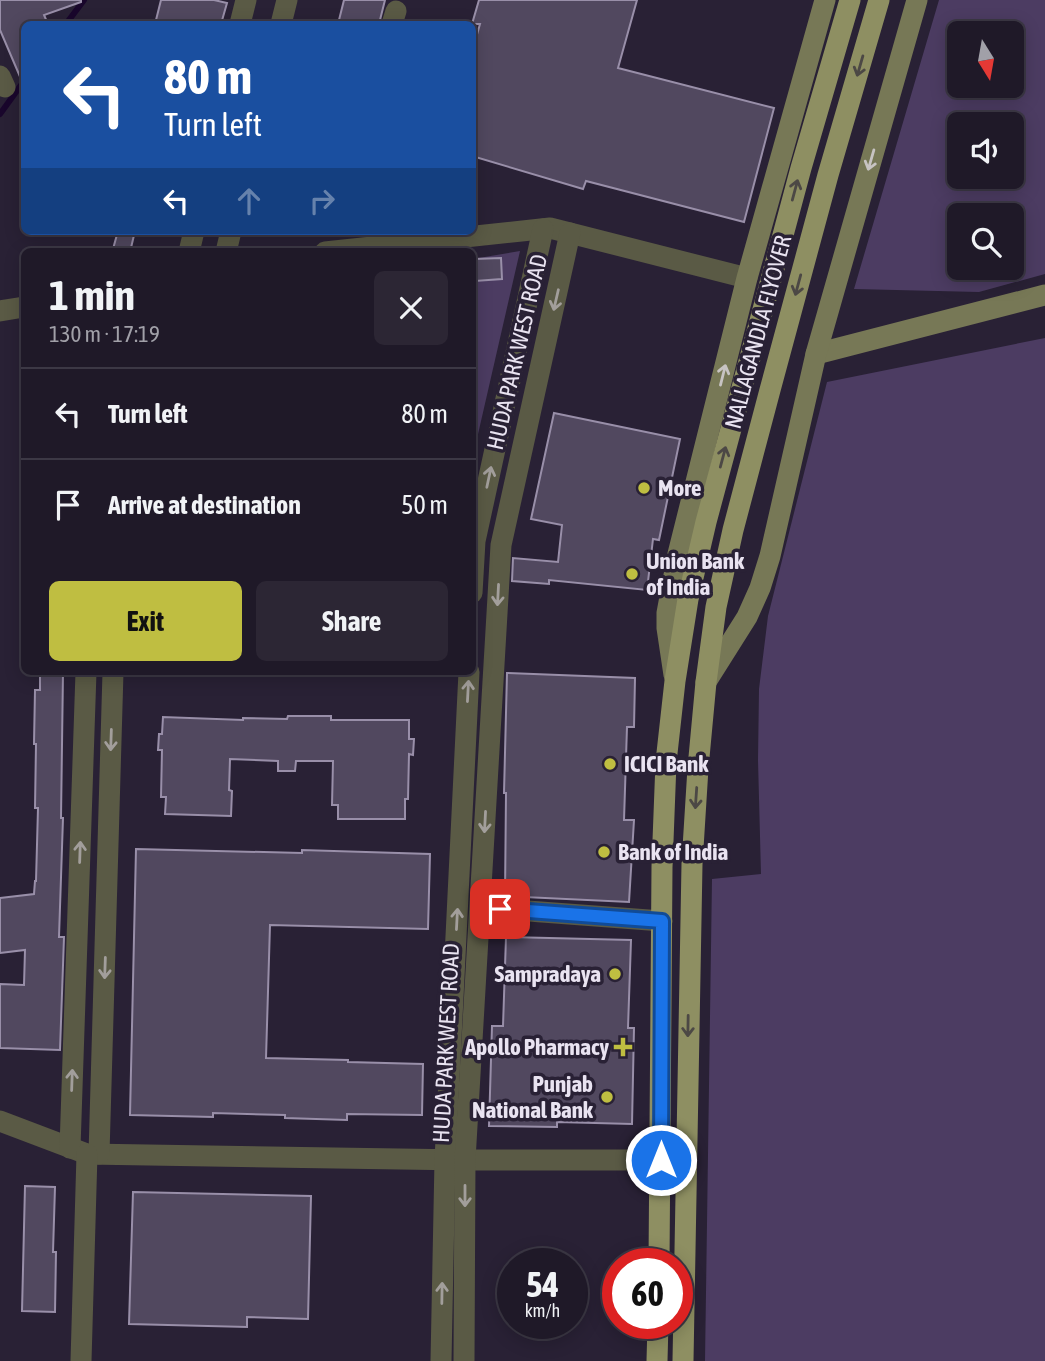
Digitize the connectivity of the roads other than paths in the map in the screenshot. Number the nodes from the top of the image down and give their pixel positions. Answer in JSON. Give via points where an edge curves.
{"nodes":[{"id":1,"x":246,"y":0,"type":"edge"},
{"id":2,"x":287,"y":0,"type":"edge"},
{"id":3,"x":825,"y":0,"type":"edge"},
{"id":4,"x":850,"y":0,"type":"edge"},
{"id":5,"x":879,"y":0,"type":"edge"},
{"id":6,"x":917,"y":0,"type":"edge"},
{"id":7,"x":241,"y":21,"type":"edge"},
{"id":8,"x":282,"y":21,"type":"edge"},
{"id":9,"x":543,"y":229,"type":"junction"},
{"id":10,"x":570,"y":233,"type":"junction"},
{"id":11,"x":476,"y":234,"type":"edge"},
{"id":12,"x":459,"y":235,"type":"edge"},
{"id":13,"x":333,"y":244,"type":"edge"},
{"id":14,"x":747,"y":278,"type":"junction"},
{"id":15,"x":1045,"y":296,"type":"edge"},
{"id":16,"x":21,"y":308,"type":"edge"},
{"id":17,"x":0,"y":311,"type":"edge"},
{"id":18,"x":816,"y":354,"type":"junction"},
{"id":19,"x":476,"y":532,"type":"edge"},
{"id":20,"x":476,"y":541,"type":"edge"},
{"id":21,"x":501,"y":545,"type":"junction"},
{"id":22,"x":86,"y":675,"type":"edge"},
{"id":23,"x":113,"y":675,"type":"edge"},
{"id":24,"x":469,"y":675,"type":"edge"},
{"id":25,"x":675,"y":681,"type":"junction"},
{"id":26,"x":706,"y":681,"type":"junction"},
{"id":27,"x":500,"y":909,"type":"dead end"},
{"id":28,"x":662,"y":921,"type":"junction"},
{"id":29,"x":0,"y":1121,"type":"edge"},
{"id":30,"x":85,"y":1152,"type":"junction"},
{"id":31,"x":455,"y":1160,"type":"junction"},
{"id":32,"x":661,"y":1160,"type":"junction"},
{"id":33,"x":659,"y":1248,"type":"edge"},
{"id":34,"x":658,"y":1339,"type":"edge"},
{"id":35,"x":81,"y":1361,"type":"edge"},
{"id":36,"x":441,"y":1361,"type":"edge"},
{"id":37,"x":464,"y":1361,"type":"edge"},
{"id":38,"x":657,"y":1361,"type":"edge"},
{"id":39,"x":683,"y":1361,"type":"edge"}],
"edges":[{"from":1,"to":7,"type":"street"},
{"from":2,"to":8,"type":"street"},
{"from":3,"to":14,"type":"street"},
{"from":25,"to":4,"type":"main road","name":"NALLAGANDLA FLYOVER","one_way":true,"via":[[706,522]]},
{"from":5,"to":26,"type":"main road","name":"NALLAGANDLA FLYOVER","one_way":true,"via":[[733,530]]},
{"from":6,"to":18,"type":"street","one_way":true},
{"from":9,"to":10,"type":"street"},
{"from":9,"to":11,"type":"street"},
{"from":19,"to":9,"type":"street","name":"HUDA PARK WEST ROAD","one_way":true},
{"from":10,"to":14,"type":"street"},
{"from":10,"to":21,"type":"street","name":"HUDA PARK WEST ROAD","one_way":true},
{"from":12,"to":13,"type":"street"},
{"from":25,"to":14,"type":"street","one_way":true,"via":[[667,628],[669,594]]},
{"from":15,"to":18,"type":"street"},
{"from":16,"to":17,"type":"street"},
{"from":18,"to":26,"type":"street","via":[[760,588]]},
{"from":20,"to":21,"type":"street"},
{"from":21,"to":31,"type":"street","name":"HUDA PARK WEST ROAD","one_way":true},
{"from":30,"to":22,"type":"street","one_way":true},
{"from":23,"to":30,"type":"street","one_way":true},
{"from":31,"to":24,"type":"street","name":"HUDA PARK WEST ROAD","one_way":true},
{"from":25,"to":28,"type":"main road","name":"NALLAGANDLA FLYOVER","via":[[666,762]]},
{"from":26,"to":39,"type":"main road","name":"NALLAGANDLA FLYOVER","one_way":true,"via":[[691,864]]},
{"from":27,"to":28,"type":"street"},
{"from":28,"to":32,"type":"main road","name":"NALLAGANDLA FLYOVER"},
{"from":29,"to":30,"type":"street"},
{"from":30,"to":31,"type":"street"},
{"from":30,"to":35,"type":"street"},
{"from":31,"to":32,"type":"street"},
{"from":36,"to":31,"type":"street","name":"HUDA PARK WEST ROAD","one_way":true},
{"from":31,"to":37,"type":"street","name":"HUDA PARK WEST ROAD","one_way":true},
{"from":32,"to":33,"type":"main road","name":"NALLAGANDLA FLYOVER"},
{"from":34,"to":38,"type":"main road"}]}
